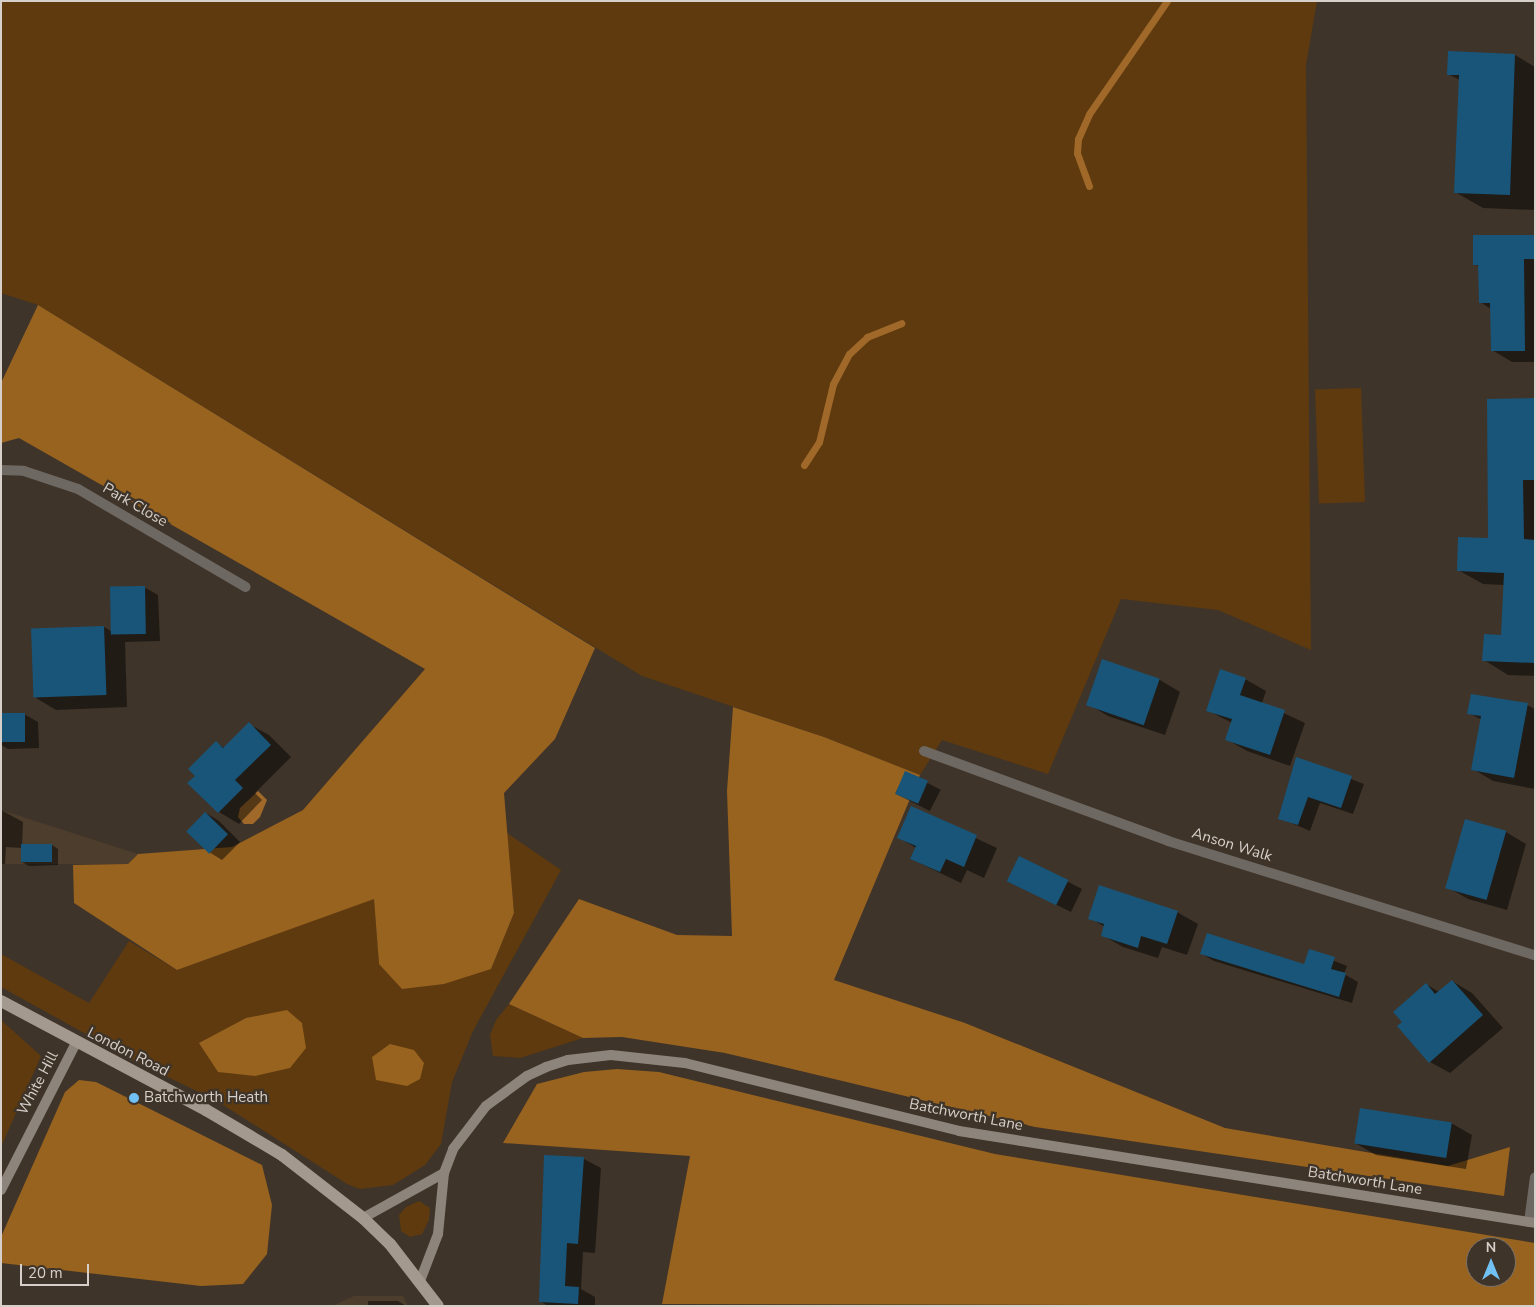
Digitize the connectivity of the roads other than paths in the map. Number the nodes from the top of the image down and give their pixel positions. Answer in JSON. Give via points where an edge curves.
{"nodes":[{"id":1,"x":1,"y":470,"type":"edge"},
{"id":2,"x":246,"y":587,"type":"dead end"},
{"id":3,"x":924,"y":751,"type":"dead end"},
{"id":4,"x":1535,"y":955,"type":"edge"},
{"id":5,"x":1,"y":1002,"type":"edge"},
{"id":6,"x":76,"y":1043,"type":"junction"},
{"id":7,"x":444,"y":1173,"type":"junction"},
{"id":8,"x":1535,"y":1177,"type":"edge"},
{"id":9,"x":1,"y":1190,"type":"edge"},
{"id":10,"x":363,"y":1218,"type":"junction"},
{"id":11,"x":1532,"y":1222,"type":"edge"},
{"id":12,"x":420,"y":1281,"type":"junction"},
{"id":13,"x":438,"y":1306,"type":"edge"}],
"edges":[{"from":1,"to":2,"type":"street","name":"Park Close","via":[[24,471],[78,489]]},
{"from":3,"to":4,"type":"street","name":"Anson Walk","via":[[1168,841]]},
{"from":5,"to":6,"type":"main road","name":"London Road"},
{"from":6,"to":9,"type":"street","name":"White Hill"},
{"from":6,"to":10,"type":"main road","name":"London Road","via":[[206,1110],[274,1150]]},
{"from":7,"to":10,"type":"street"},
{"from":7,"to":11,"type":"street","name":"Batchworth Lane","via":[[453,1149],[467,1129],[486,1106],[506,1090],[546,1067],[568,1060],[611,1055],[685,1063],[959,1131]]},
{"from":7,"to":12,"type":"street","name":"Batchworth Lane","via":[[440,1226]]},
{"from":8,"to":11,"type":"street"},
{"from":10,"to":12,"type":"main road","name":"London Road"},
{"from":12,"to":13,"type":"main road","name":"London Road"}]}
